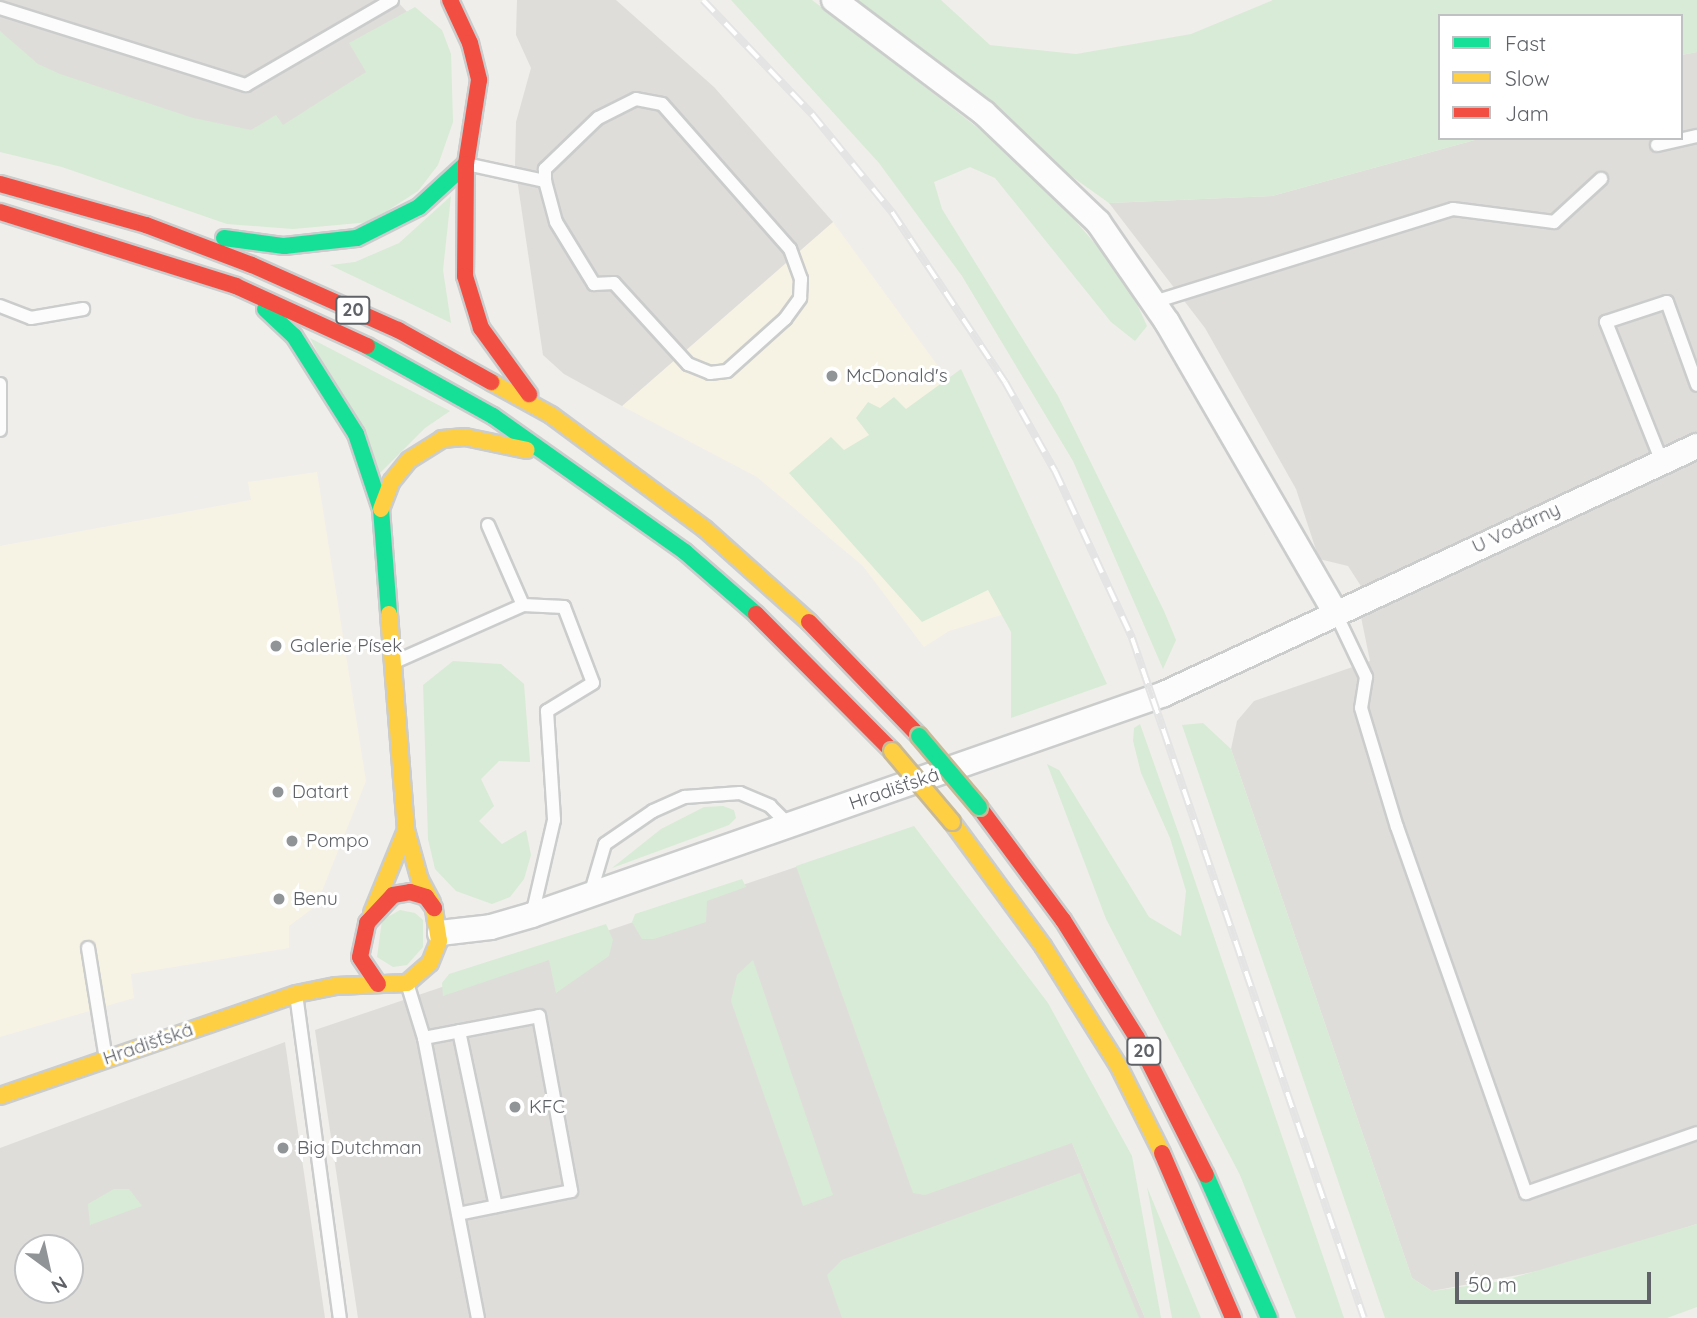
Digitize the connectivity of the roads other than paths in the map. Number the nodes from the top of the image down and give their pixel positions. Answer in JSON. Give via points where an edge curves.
{"nodes":[{"id":1,"x":391,"y":0,"type":"edge"},
{"id":2,"x":450,"y":0,"type":"edge"},
{"id":3,"x":834,"y":0,"type":"edge"},
{"id":4,"x":0,"y":8,"type":"edge"},
{"id":5,"x":1677,"y":140,"type":"edge"},
{"id":6,"x":1657,"y":145,"type":"dead end"},
{"id":7,"x":466,"y":164,"type":"junction"},
{"id":8,"x":1601,"y":179,"type":"dead end"},
{"id":9,"x":545,"y":181,"type":"junction"},
{"id":10,"x":0,"y":184,"type":"edge"},
{"id":11,"x":0,"y":212,"type":"edge"},
{"id":12,"x":146,"y":225,"type":"junction"},
{"id":13,"x":236,"y":286,"type":"junction"},
{"id":14,"x":1154,"y":302,"type":"junction"},
{"id":15,"x":0,"y":306,"type":"edge"},
{"id":16,"x":83,"y":309,"type":"dead end"},
{"id":17,"x":0,"y":384,"type":"edge"},
{"id":18,"x":1697,"y":385,"type":"edge"},
{"id":19,"x":551,"y":415,"type":"junction"},
{"id":20,"x":0,"y":430,"type":"edge"},
{"id":21,"x":1697,"y":446,"type":"edge"},
{"id":22,"x":1662,"y":462,"type":"junction"},
{"id":23,"x":566,"y":464,"type":"junction"},
{"id":24,"x":381,"y":509,"type":"junction"},
{"id":25,"x":488,"y":525,"type":"dead end"},
{"id":26,"x":523,"y":605,"type":"junction"},
{"id":27,"x":1336,"y":614,"type":"junction"},
{"id":28,"x":396,"y":662,"type":"junction"},
{"id":29,"x":790,"y":826,"type":"junction"},
{"id":30,"x":406,"y":830,"type":"junction"},
{"id":31,"x":590,"y":895,"type":"junction"},
{"id":32,"x":432,"y":903,"type":"junction"},
{"id":33,"x":372,"y":913,"type":"junction"},
{"id":34,"x":531,"y":915,"type":"junction"},
{"id":35,"x":363,"y":930,"type":"junction"},
{"id":36,"x":440,"y":933,"type":"junction"},
{"id":37,"x":88,"y":948,"type":"dead end"},
{"id":38,"x":340,"y":956,"type":"dead end"},
{"id":39,"x":323,"y":972,"type":"dead end"},
{"id":40,"x":407,"y":983,"type":"junction"},
{"id":41,"x":378,"y":984,"type":"junction"},
{"id":42,"x":296,"y":994,"type":"junction"},
{"id":43,"x":459,"y":1031,"type":"junction"},
{"id":44,"x":424,"y":1038,"type":"junction"},
{"id":45,"x":106,"y":1059,"type":"junction"},
{"id":46,"x":0,"y":1096,"type":"edge"},
{"id":47,"x":1697,"y":1133,"type":"edge"},
{"id":48,"x":496,"y":1206,"type":"junction"},
{"id":49,"x":458,"y":1214,"type":"junction"},
{"id":50,"x":340,"y":1318,"type":"edge"},
{"id":51,"x":478,"y":1318,"type":"edge"},
{"id":52,"x":1233,"y":1318,"type":"edge"},
{"id":53,"x":1269,"y":1318,"type":"edge"}],
"edges":[{"from":1,"to":4,"type":"lane","via":[[246,85]]},
{"from":2,"to":7,"type":"main road","via":[[470,43],[479,80]]},
{"from":3,"to":14,"type":"street","via":[[984,113],[1098,222]]},
{"from":5,"to":6,"type":"lane"},
{"from":7,"to":9,"type":"lane"},
{"from":7,"to":12,"type":"main road","via":[[436,194],[399,219],[357,238],[332,243],[261,244]]},
{"from":7,"to":19,"type":"main road","via":[[465,276],[471,307],[509,371]]},
{"from":8,"to":14,"type":"lane","via":[[1554,222],[1453,209]]},
{"from":9,"to":9,"type":"lane","via":[[556,222],[594,284],[614,283],[688,364],[710,373],[727,371],[785,319],[800,298],[801,279],[790,249],[662,104],[636,99],[598,118],[545,169]]},
{"from":10,"to":12,"type":"main road","number":"20"},
{"from":11,"to":13,"type":"main road","number":"20"},
{"from":12,"to":19,"type":"main road","number":"20","via":[[252,265],[398,330]]},
{"from":13,"to":23,"type":"main road","number":"20","via":[[384,354]]},
{"from":13,"to":24,"type":"main road","via":[[294,336],[317,365],[356,434]]},
{"from":14,"to":27,"type":"street"},
{"from":15,"to":16,"type":"lane","via":[[32,318]]},
{"from":17,"to":20,"type":"lane"},
{"from":18,"to":22,"type":"lane","via":[[1667,302],[1606,322]]},
{"from":19,"to":53,"type":"main road","number":"20","bridge":true,"via":[[724,546],[859,669],[979,807],[1063,920],[1137,1038],[1199,1160]]},
{"from":21,"to":22,"type":"street","name":"U Vodárny"},
{"from":22,"to":27,"type":"street","name":"U Vodárny"},
{"from":23,"to":24,"type":"main road","via":[[498,441],[442,439],[409,460],[392,481]]},
{"from":23,"to":52,"type":"main road","number":"20","bridge":true,"via":[[645,520],[752,610],[892,751],[952,822],[1043,946],[1118,1065],[1183,1197]]},
{"from":24,"to":28,"type":"main road"},
{"from":25,"to":26,"type":"lane"},
{"from":26,"to":28,"type":"lane"},
{"from":26,"to":34,"type":"lane","via":[[564,607],[593,683],[547,711],[554,820]]},
{"from":27,"to":29,"type":"street","name":"Hradišťská","via":[[1164,694]]},
{"from":27,"to":47,"type":"lane","via":[[1366,677],[1361,708],[1397,827],[1526,1193]]},
{"from":28,"to":30,"type":"main road"},
{"from":29,"to":31,"type":"street","name":"Hradišťská"},
{"from":29,"to":31,"type":"lane","via":[[770,806],[740,793],[685,797],[653,811],[605,844]]},
{"from":30,"to":32,"type":"main road","via":[[420,880]]},
{"from":30,"to":33,"type":"main road"},
{"from":31,"to":34,"type":"street","name":"Hradišťská"},
{"from":32,"to":33,"type":"main road","via":[[417,893],[402,892]]},
{"from":32,"to":36,"type":"main road"},
{"from":33,"to":35,"type":"main road"},
{"from":34,"to":36,"type":"street","name":"Hradišťská","via":[[484,929]]},
{"from":35,"to":38,"type":"main road"},
{"from":35,"to":41,"type":"main road","via":[[362,964]]},
{"from":36,"to":40,"type":"main road","via":[[430,963]]},
{"from":37,"to":45,"type":"lane"},
{"from":39,"to":42,"type":"main road","name":"Hradišťská"},
{"from":40,"to":41,"type":"main road","name":"Hradišťská","via":[[393,987]]},
{"from":40,"to":44,"type":"lane"},
{"from":41,"to":42,"type":"main road","name":"Hradišťská"},
{"from":42,"to":45,"type":"main road","name":"Hradišťská"},
{"from":42,"to":50,"type":"lane"},
{"from":43,"to":44,"type":"lane"},
{"from":43,"to":48,"type":"lane"},
{"from":43,"to":48,"type":"lane","via":[[539,1016],[571,1191]]},
{"from":44,"to":49,"type":"lane"},
{"from":45,"to":46,"type":"main road","name":"Hradišťská"},
{"from":48,"to":49,"type":"lane"},
{"from":49,"to":51,"type":"lane"}]}
